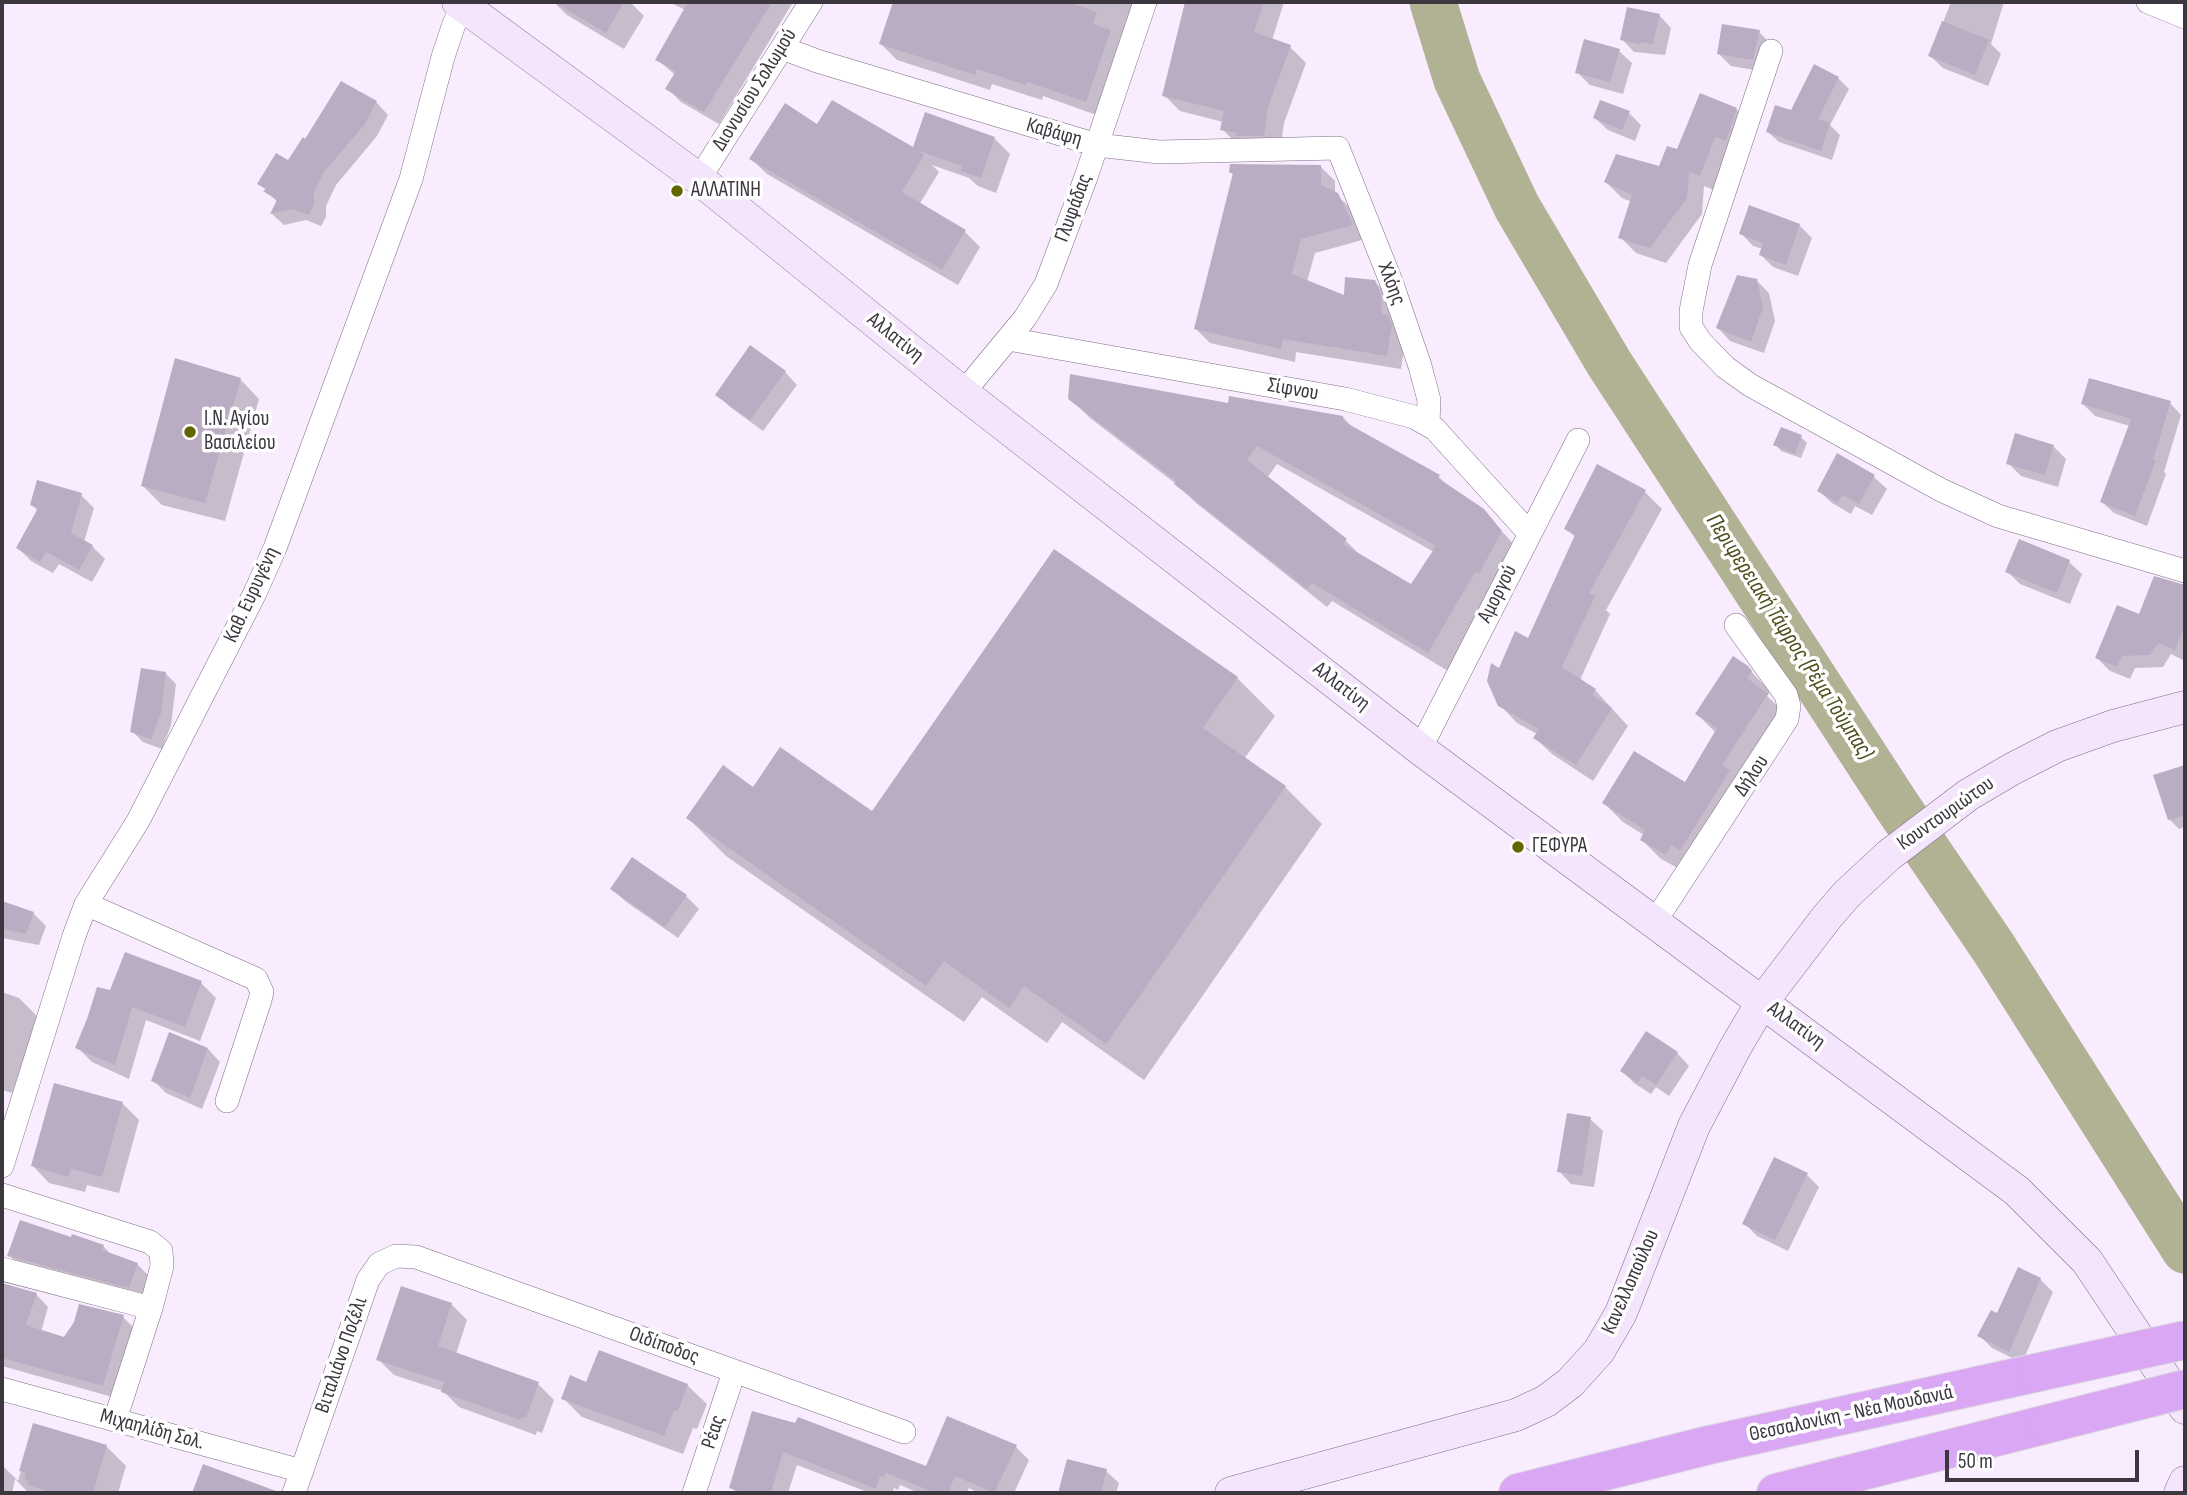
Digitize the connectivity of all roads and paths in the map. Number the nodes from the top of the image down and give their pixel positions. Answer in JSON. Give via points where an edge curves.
{"nodes":[{"id":1,"x":811,"y":2,"type":"edge"},
{"id":2,"x":1146,"y":2,"type":"edge"},
{"id":3,"x":2148,"y":2,"type":"edge"},
{"id":4,"x":461,"y":4,"type":"edge"},
{"id":5,"x":2185,"y":17,"type":"edge"},
{"id":6,"x":782,"y":48,"type":"junction"},
{"id":7,"x":1772,"y":51,"type":"dead end"},
{"id":8,"x":1097,"y":145,"type":"junction"},
{"id":9,"x":1338,"y":148,"type":"joint"},
{"id":10,"x":699,"y":179,"type":"junction"},
{"id":11,"x":1008,"y":339,"type":"junction"},
{"id":12,"x":963,"y":393,"type":"junction"},
{"id":13,"x":1428,"y":423,"type":"junction"},
{"id":14,"x":1578,"y":440,"type":"dead end"},
{"id":15,"x":1529,"y":533,"type":"junction"},
{"id":16,"x":2185,"y":571,"type":"edge"},
{"id":17,"x":1736,"y":625,"type":"dead end"},
{"id":18,"x":2185,"y":707,"type":"edge"},
{"id":19,"x":1420,"y":748,"type":"junction"},
{"id":20,"x":86,"y":904,"type":"junction"},
{"id":21,"x":1654,"y":923,"type":"junction"},
{"id":22,"x":1762,"y":1002,"type":"junction"},
{"id":23,"x":227,"y":1101,"type":"dead end"},
{"id":24,"x":2,"y":1166,"type":"edge"},
{"id":25,"x":2,"y":1195,"type":"edge"},
{"id":26,"x":424,"y":1260,"type":"joint"},
{"id":27,"x":2,"y":1269,"type":"edge"},
{"id":28,"x":151,"y":1308,"type":"junction"},
{"id":29,"x":2185,"y":1340,"type":"edge"},
{"id":30,"x":734,"y":1372,"type":"junction"},
{"id":31,"x":2,"y":1389,"type":"edge"},
{"id":32,"x":2185,"y":1389,"type":"edge"},
{"id":33,"x":2185,"y":1408,"type":"edge"},
{"id":34,"x":115,"y":1420,"type":"junction"},
{"id":35,"x":904,"y":1432,"type":"dead end"},
{"id":36,"x":302,"y":1471,"type":"junction"},
{"id":37,"x":2185,"y":1482,"type":"edge"},
{"id":38,"x":294,"y":1493,"type":"edge"},
{"id":39,"x":694,"y":1493,"type":"edge"},
{"id":40,"x":1231,"y":1493,"type":"edge"},
{"id":41,"x":1518,"y":1493,"type":"edge"},
{"id":42,"x":1776,"y":1493,"type":"edge"},
{"id":43,"x":2180,"y":1493,"type":"edge"}],
"edges":[{"from":1,"to":6,"type":"street","name":"Διονυσίου Σολωμού"},
{"from":2,"to":8,"type":"street","name":"Γλυφάδας"},
{"from":3,"to":5,"type":"street"},
{"from":4,"to":10,"type":"main road","name":"Αλλατίνη"},
{"from":4,"to":20,"type":"street","name":"Καθ. Ευρυγένη","via":[[411,179],[275,548],[138,821]]},
{"from":6,"to":8,"type":"street","name":"Καβάφη"},
{"from":6,"to":10,"type":"street","name":"Διονυσίου Σολωμού"},
{"from":7,"to":16,"type":"street","via":[[1700,265],[1691,327],[1700,341],[1750,385],[1941,491],[1998,516]]},
{"from":8,"to":9,"type":"street","name":"Καβάφη","via":[[1159,152]]},
{"from":8,"to":11,"type":"street","name":"Γλυφάδας","via":[[1046,284]]},
{"from":9,"to":13,"type":"street","name":"Χλόης","via":[[1420,366],[1429,400]]},
{"from":10,"to":12,"type":"main road","name":"Αλλατίνη"},
{"from":11,"to":12,"type":"street","name":"Γλυφάδας"},
{"from":11,"to":13,"type":"street","name":"Σίφνου","via":[[1345,399]]},
{"from":12,"to":19,"type":"main road","name":"Αλλατίνη"},
{"from":13,"to":15,"type":"street","name":"Σίφνου"},
{"from":14,"to":15,"type":"street","name":"Αμοργού"},
{"from":15,"to":19,"type":"street","name":"Αμοργού"},
{"from":17,"to":21,"type":"street","name":"Δήλου","via":[[1786,695],[1787,719]]},
{"from":18,"to":22,"type":"main road","name":"Κουντουριώτου","via":[[2057,746],[1968,795],[1889,855],[1826,917]]},
{"from":19,"to":21,"type":"main road","name":"Αλλατίνη"},
{"from":20,"to":23,"type":"street","via":[[256,979],[260,1000]]},
{"from":20,"to":24,"type":"street","name":"Καθ. Ευρυγένη"},
{"from":21,"to":22,"type":"main road","name":"Αλλατίνη"},
{"from":22,"to":33,"type":"main road","name":"Αλλατίνη","via":[[1989,1168],[2035,1207],[2087,1261]]},
{"from":22,"to":40,"type":"main road","name":"Κανελλοπούλου","via":[[1694,1125],[1621,1313],[1599,1351],[1570,1383],[1516,1415]]},
{"from":25,"to":28,"type":"street","via":[[157,1245],[164,1259]]},
{"from":26,"to":30,"type":"street","name":"Οιδίποδος"},
{"from":26,"to":36,"type":"street","name":"Βιταλιάνο Ποζέλι","via":[[396,1256],[373,1271]]},
{"from":27,"to":28,"type":"street"},
{"from":28,"to":34,"type":"street"},
{"from":29,"to":41,"type":"highway","name":"Θεσσαλονίκη - Νέα Μουδανιά","bridge":true,"via":[[1709,1445]]},
{"from":30,"to":35,"type":"street","name":"Οιδίποδος"},
{"from":30,"to":39,"type":"street","name":"Ρέας"},
{"from":31,"to":34,"type":"street","name":"Μιχαηλίδη Σολ."},
{"from":32,"to":42,"type":"highway","bridge":true},
{"from":34,"to":36,"type":"street","name":"Μιχαηλίδη Σολ."},
{"from":36,"to":38,"type":"street","name":"Βιταλιάνο Ποζέλι"},
{"from":37,"to":43,"type":"main road"}]}
